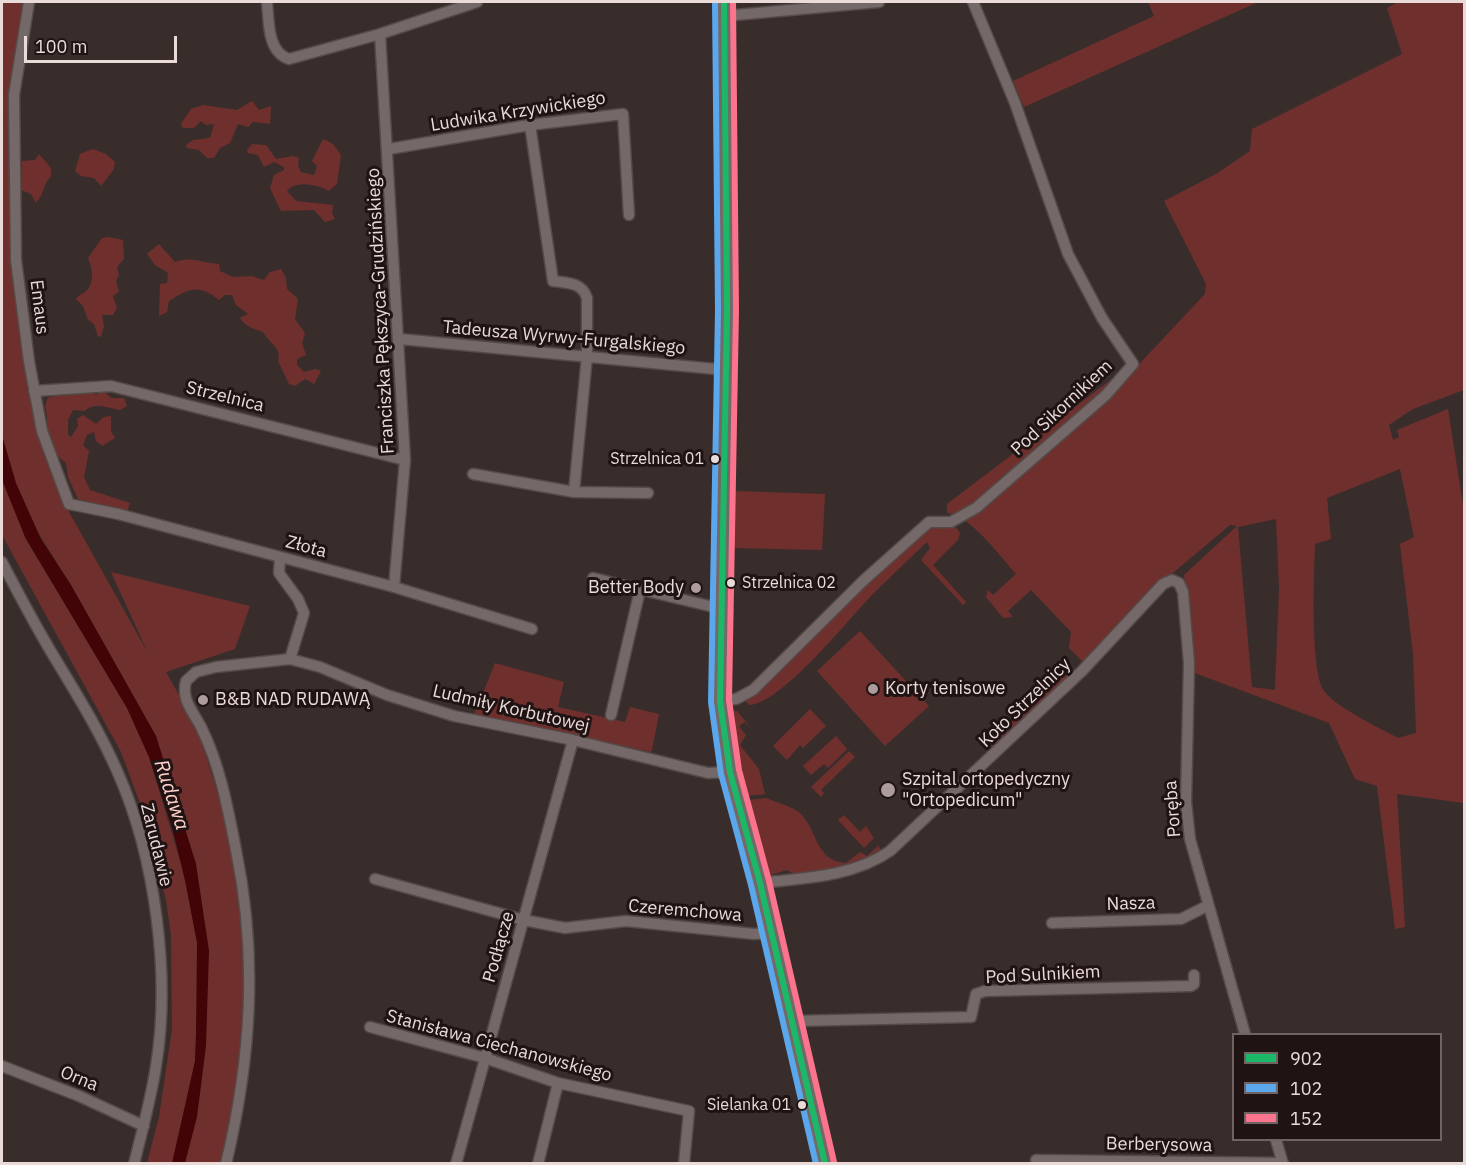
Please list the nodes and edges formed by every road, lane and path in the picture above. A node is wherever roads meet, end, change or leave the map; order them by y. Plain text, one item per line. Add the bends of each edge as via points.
1 (29, 2) edge
2 (267, 2) edge
3 (477, 2) edge
4 (724, 2) edge
5 (879, 2) edge
6 (973, 2) edge
7 (724, 16) junction
8 (380, 34) junction
9 (530, 125) junction
10 (389, 149) junction
11 (629, 215) dead end
12 (400, 339) junction
13 (587, 356) junction
14 (726, 370) junction
15 (34, 391) junction
16 (405, 460) junction
17 (473, 474) dead end
18 (574, 492) junction
19 (648, 493) dead end
20 (69, 504) joint
21 (280, 558) junction
22 (2, 562) edge
23 (593, 578) dead end
24 (1172, 580) joint
25 (393, 587) junction
26 (640, 590) junction
27 (722, 609) junction
28 (532, 629) dead end
29 (291, 659) junction
30 (720, 701) junction
31 (611, 715) dead end
32 (573, 740) junction
33 (730, 772) junction
34 (375, 879) dead end
35 (760, 883) junction
36 (1207, 906) junction
37 (524, 920) junction
38 (1052, 923) dead end
39 (772, 933) junction
40 (1194, 975) dead end
41 (793, 1021) junction
42 (370, 1028) dead end
43 (1244, 1033) edge
44 (485, 1058) junction
45 (2, 1066) edge
46 (558, 1083) junction
47 (144, 1126) junction
48 (1276, 1141) edge
49 (1036, 1160) dead end
50 (1283, 1163) edge
51 (134, 1164) edge
52 (226, 1164) edge
53 (456, 1164) edge
54 (538, 1164) edge
55 (684, 1164) edge
56 (825, 1164) edge

1 - 15 street, Emaus via 14,95 13,183 16,260
2 - 8 street via 275,50 289,59
3 - 8 street
4 - 7 street
5 - 7 street
6 - 30 street, Pod Sikornikiem via 1015,103 1068,254 1102,318 1133,364 1106,395 975,508 951,522 929,522 753,690 736,699
7 - 14 street
8 - 10 street, Franciszka Pększyca-Grudzińskiego
9 - 10 street, Ludwika Krzywickiego
9 - 11 street, Ludwika Krzywickiego via 623,114
9 - 13 street via 553,281 577,284 586,293
10 - 12 street, Franciszka Pększyca-Grudzińskiego
12 - 13 street, Tadeusza Wyrwy-Furgalskiego
12 - 16 street, Franciszka Pększyca-Grudzińskiego
13 - 14 street, Tadeusza Wyrwy-Furgalskiego
13 - 18 street
14 - 27 street
15 - 16 street, Strzelnica via 111,386
15 - 20 street, Emaus via 42,431
16 - 25 street, Franciszka Pększyca-Grudzińskiego
17 - 18 street
18 - 19 street
20 - 21 street, Złota
21 - 25 street, Złota
21 - 29 street via 279,573 304,613
22 - 47 street, Zarudawie via 104,742 133,812 143,849 161,966 159,1046
23 - 26 street
24 - 35 street, Koło Strzelnicy via 1163,584 1074,679 878,860 851,869
24 - 36 street, Poręba via 1179,583 1183,592 1189,663 1186,802 1190,839
25 - 28 street, Złota
26 - 27 street
26 - 31 street
27 - 30 street
29 - 32 street, Ludmiły Korbutowej via 454,716
29 - 52 street, Ludmiły Korbutowej via 253,661 196,672 184,687 185,701 201,727 217,768 237,852 249,942 251,1006 242,1086
30 - 33 street
32 - 33 street, Ludmiły Korbutowej via 708,773
32 - 37 street, Podłącze
33 - 35 street
34 - 37 street, Czeremchowa
35 - 39 street
36 - 38 street, Nasza via 1181,919
36 - 43 street, Poręba
37 - 39 street, Czeremchowa via 565,928 626,921
37 - 44 street, Podłącze
39 - 41 street
40 - 41 street, Pod Sulnikiem via 1191,986 985,992 976,994 971,1017
41 - 56 street
42 - 44 street, Stanisława Ciechanowskiego
44 - 46 street, Stanisława Ciechanowskiego
44 - 53 street, Podłącze
45 - 47 street, Orna
46 - 54 street
46 - 55 street, Stanisława Ciechanowskiego via 689,1111
47 - 51 street, Zarudawie
48 - 50 street
49 - 50 street, Berberysowa

